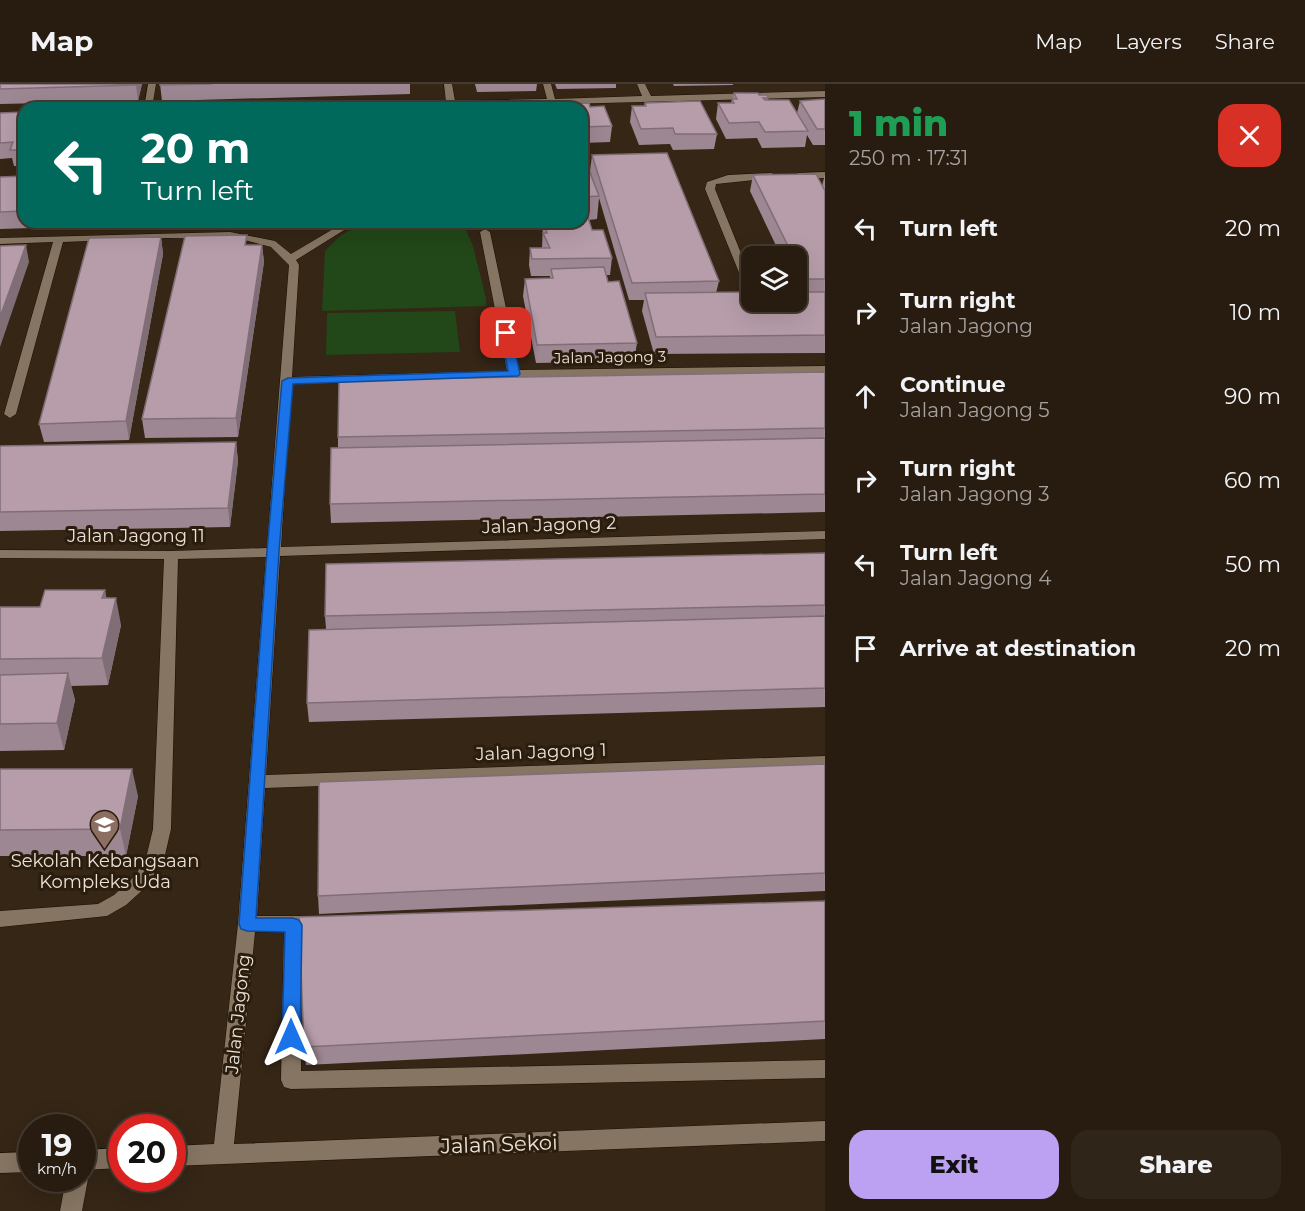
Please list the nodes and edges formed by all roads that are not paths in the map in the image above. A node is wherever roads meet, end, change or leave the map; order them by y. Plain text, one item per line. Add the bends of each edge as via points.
1 (152, 84) edge
2 (448, 84) edge
3 (547, 84) edge
4 (641, 84) edge
5 (745, 84) edge
6 (825, 94) edge
7 (752, 96) junction
8 (648, 100) junction
9 (149, 102) edge
10 (451, 102) edge
11 (552, 102) joint
12 (825, 175) edge
13 (343, 228) edge
14 (485, 232) dead end
15 (59, 239) junction
16 (0, 241) edge
17 (292, 262) junction
18 (741, 266) edge
19 (825, 370) edge
20 (514, 374) junction
21 (288, 381) junction
22 (10, 414) dead end
23 (825, 535) edge
24 (273, 551) junction
25 (0, 554) edge
26 (171, 555) junction
27 (825, 762) edge
28 (259, 782) junction
29 (0, 919) edge
30 (247, 924) junction
31 (317, 924) edge
32 (293, 925) junction
33 (825, 1069) edge
34 (825, 1131) edge
35 (224, 1154) junction
36 (186, 1155) edge
37 (18, 1162) edge
38 (0, 1163) edge
39 (75, 1192) edge
40 (71, 1211) edge

1 - 9 street
2 - 10 street
3 - 11 street
4 - 8 street
5 - 7 street
6 - 7 street
7 - 8 street
8 - 11 street
12 - 18 street via 728,178 712,182 710,189
13 - 17 street
14 - 20 street
15 - 16 street
15 - 17 street via 231,235 274,244
15 - 22 street
17 - 21 street, Jalan Jagong
19 - 20 street, Jalan Jagong 3
20 - 21 street, Jalan Jagong 3
21 - 24 street, Jalan Jagong
23 - 24 street, Jalan Jagong 2
24 - 26 street, Jalan Jagong 11
24 - 28 street, Jalan Jagong
25 - 26 street, Jalan Jagong 11
26 - 29 street via 162,828 156,855 142,880 101,911
27 - 28 street, Jalan Jagong 1
28 - 30 street, Jalan Jagong
30 - 32 street
30 - 35 street, Jalan Jagong
31 - 32 street
32 - 33 street via 291,1080
34 - 35 street, Jalan Sekoi
35 - 36 street, Jalan Sekoi
37 - 38 street
39 - 40 street

